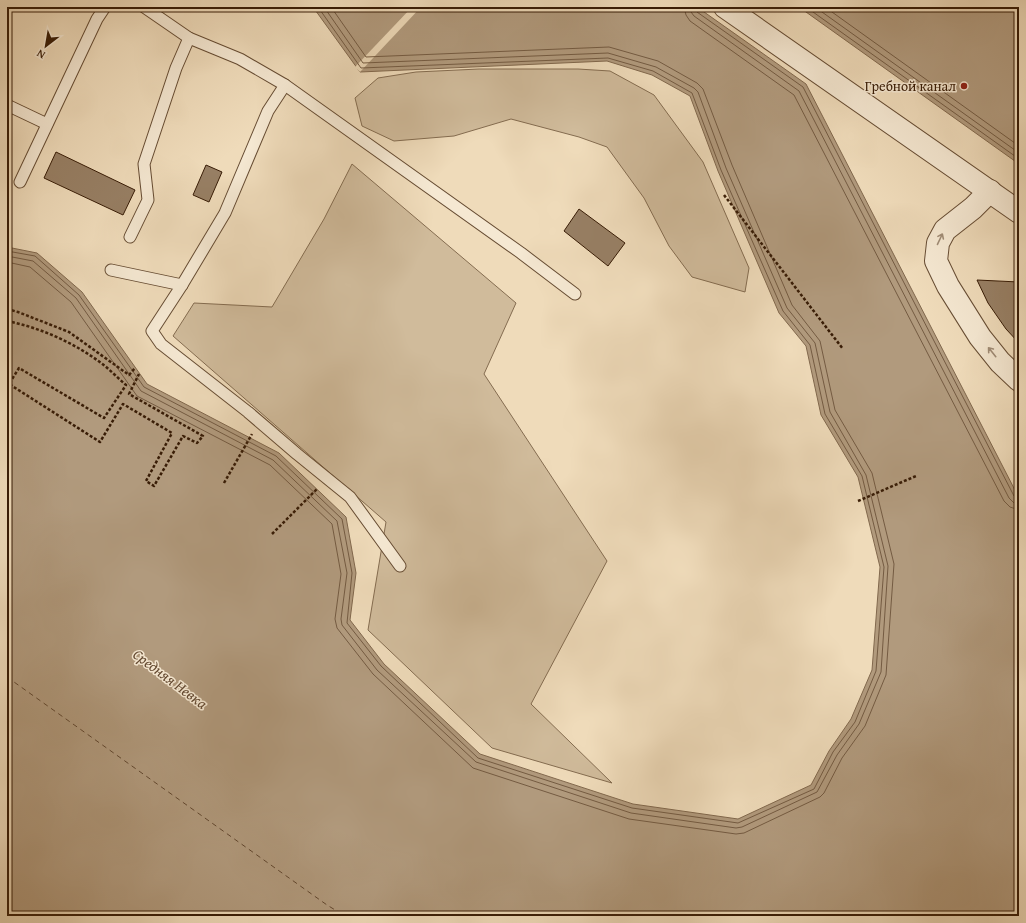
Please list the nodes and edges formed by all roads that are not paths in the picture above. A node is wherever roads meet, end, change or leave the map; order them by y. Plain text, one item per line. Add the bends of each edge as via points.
1 (105, 7) edge
2 (144, 7) edge
3 (725, 7) edge
4 (189, 38) junction
5 (285, 85) junction
6 (7, 105) edge
7 (47, 124) junction
8 (20, 182) dead end
9 (990, 191) junction
10 (1019, 212) edge
11 (130, 237) dead end
12 (111, 270) dead end
13 (182, 285) junction
14 (575, 294) dead end
15 (1019, 380) edge
16 (400, 566) dead end

1 - 7 lane
2 - 4 lane
3 - 9 street
4 - 5 lane via 240,59
4 - 11 lane via 176,68 144,164 148,200
5 - 13 lane via 268,111 225,213
5 - 14 lane
6 - 7 lane
7 - 8 lane
9 - 10 street
15 -> 9 street via 980,337 948,286 936,261 938,243 945,230
12 - 13 lane
13 - 16 lane via 152,331 160,344 248,412 350,497

